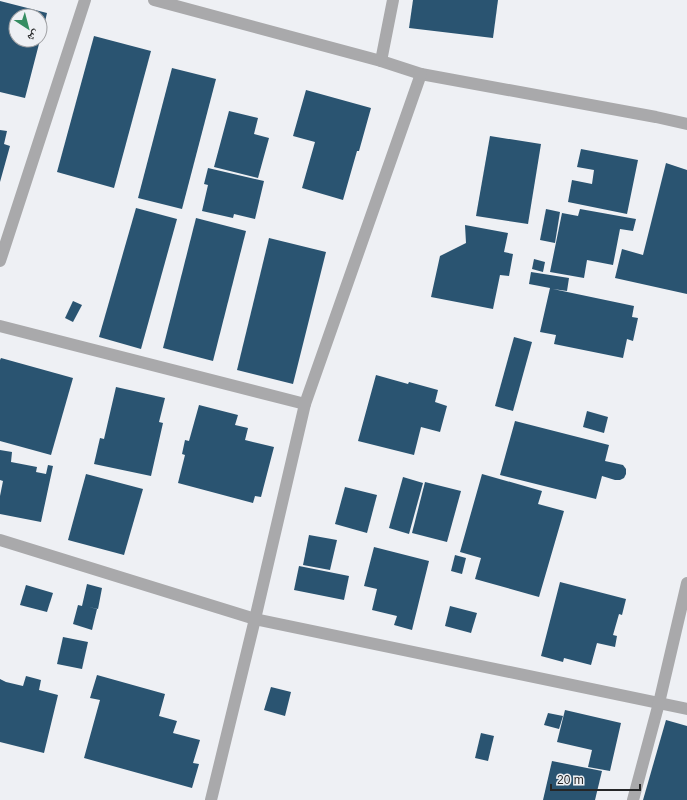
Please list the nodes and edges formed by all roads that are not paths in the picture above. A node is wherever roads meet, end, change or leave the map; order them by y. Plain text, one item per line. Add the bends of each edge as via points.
1 (85, 0) edge
2 (154, 0) edge
3 (393, 0) edge
4 (381, 61) junction
5 (421, 74) junction
6 (687, 124) edge
7 (0, 261) edge
8 (0, 326) edge
9 (304, 404) junction
10 (0, 540) edge
11 (687, 583) edge
12 (255, 619) junction
13 (659, 703) junction
14 (687, 710) edge
15 (211, 800) edge
16 (633, 800) edge

1 - 7 street
2 - 4 street
3 - 4 street
4 - 5 street
5 - 6 street
5 - 9 street
8 - 9 street
9 - 12 street
10 - 12 street
11 - 13 street
12 - 13 street
12 - 15 street
13 - 14 street
13 - 16 street

